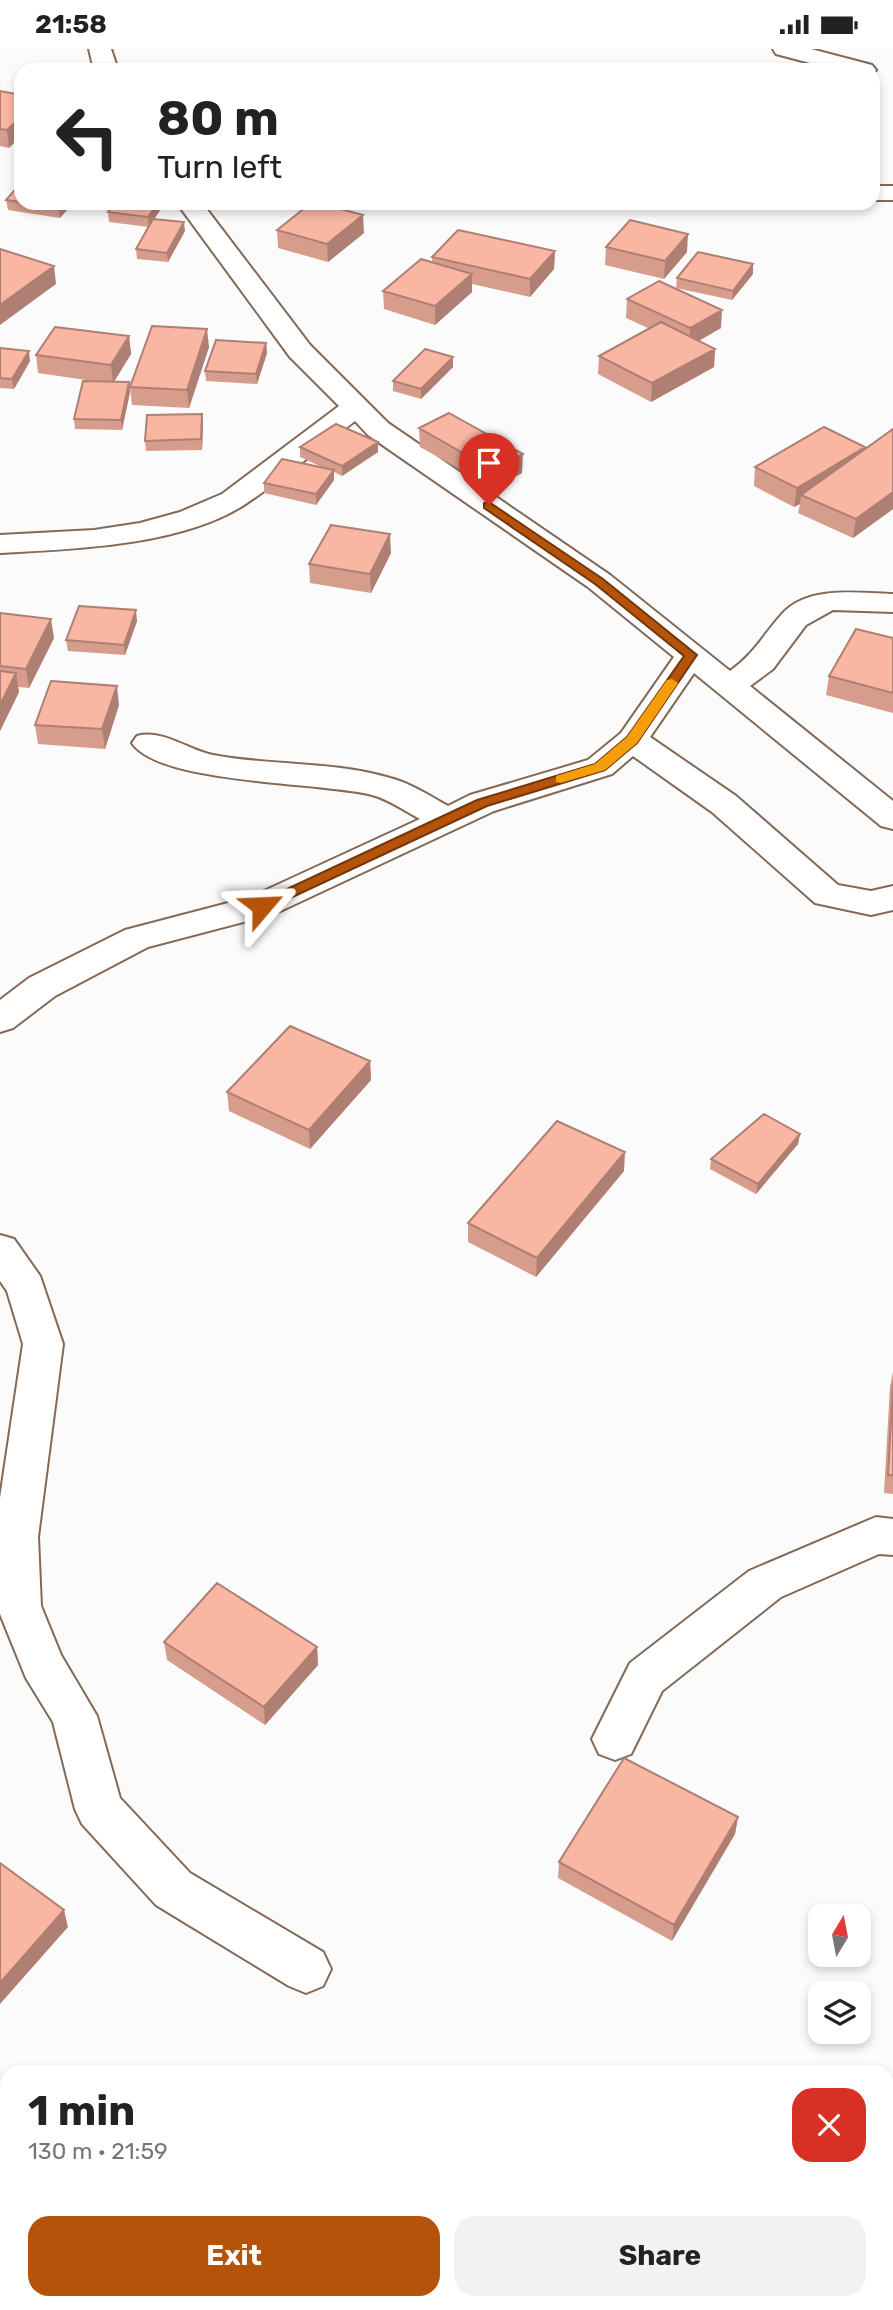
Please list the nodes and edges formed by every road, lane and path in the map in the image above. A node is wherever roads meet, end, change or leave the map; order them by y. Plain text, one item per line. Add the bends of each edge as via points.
1 (784, 49) edge
2 (839, 63) edge
3 (194, 210) edge
4 (356, 407) junction
5 (0, 544) edge
6 (893, 603) edge
7 (691, 655) junction
8 (730, 687) junction
9 (632, 740) junction
10 (148, 743) dead end
11 (893, 818) edge
12 (448, 819) junction
13 (893, 898) edge
14 (0, 1019) edge
15 (0, 1250) edge
16 (893, 1537) edge
17 (615, 1739) dead end
18 (306, 1969) dead end

1 - 2 street
3 - 4 street via 300,351
4 - 5 street via 232,499 190,518 94,540
4 - 7 street via 378,429 599,581
6 - 8 street via 828,601 795,618 762,662
7 - 8 street
7 - 9 street
8 - 11 street
9 - 12 street via 600,767 482,803
9 - 13 street via 724,804 827,895 871,903
10 - 12 street via 187,760 217,766 382,786
12 - 14 street via 262,906 137,938 42,986
15 - 18 street via 26,1287 43,1344 16,1537 19,1607 42,1664 74,1716 99,1809 173,1889
16 - 17 street via 876,1535 765,1584 646,1677

